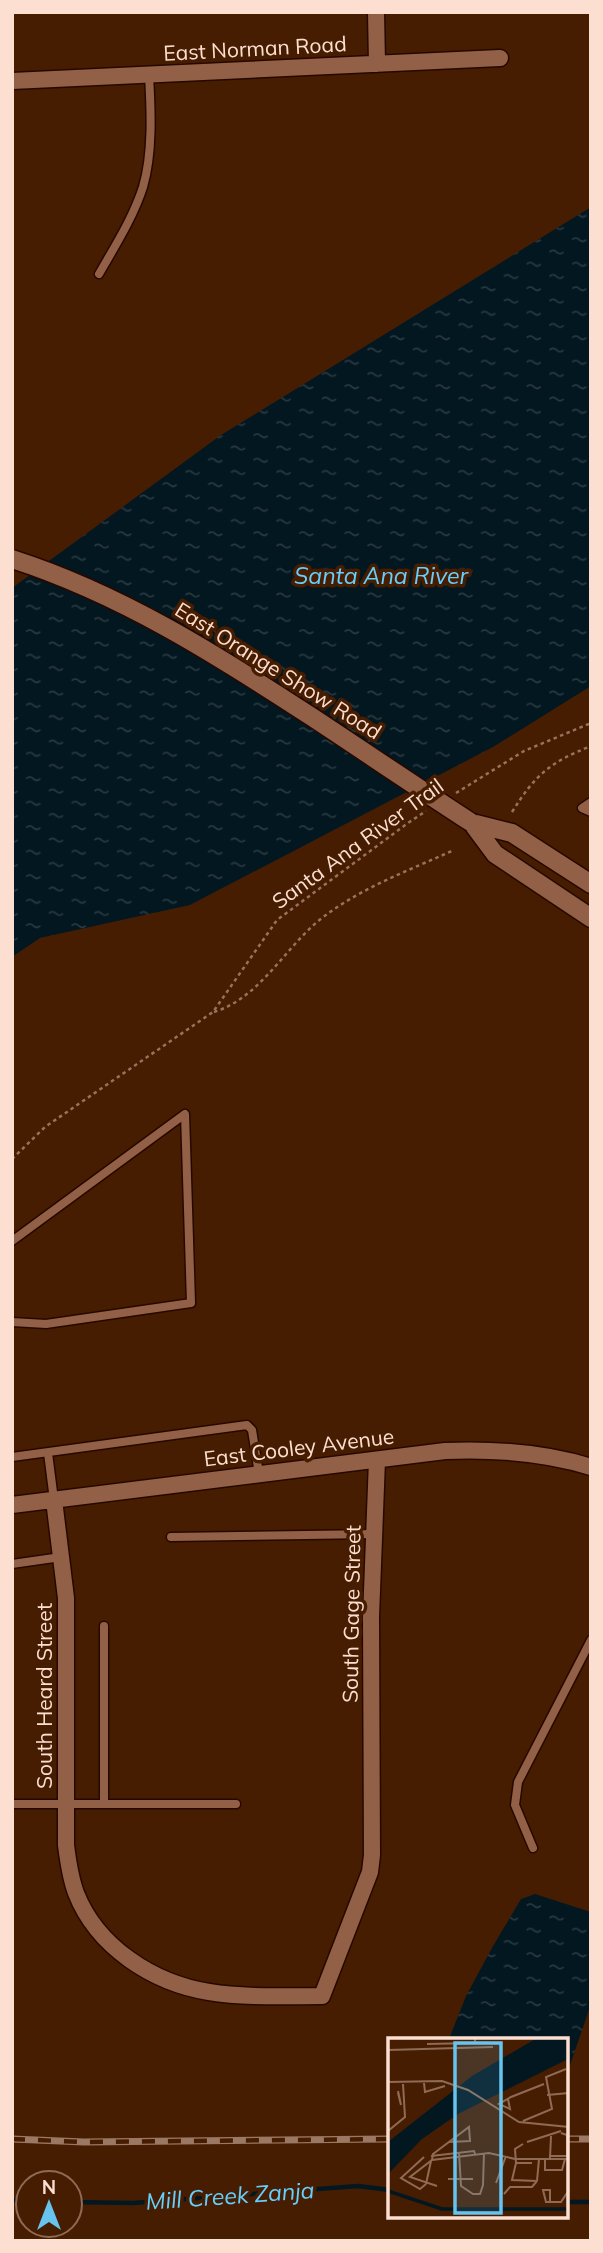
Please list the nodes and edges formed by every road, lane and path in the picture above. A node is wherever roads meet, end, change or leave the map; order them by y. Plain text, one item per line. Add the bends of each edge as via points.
1 (376, 12) edge
2 (500, 58) dead end
3 (377, 64) junction
4 (149, 74) junction
5 (12, 81) edge
6 (99, 274) dead end
7 (12, 559) edge
8 (591, 723) edge
9 (591, 746) edge
10 (454, 794) dead end
11 (591, 802) edge
12 (431, 808) dead end
13 (512, 812) dead end
14 (591, 812) edge
15 (472, 823) junction
16 (454, 850) dead end
17 (591, 884) edge
18 (591, 918) edge
19 (213, 1012) junction
20 (12, 1159) edge
21 (12, 1241) edge
22 (12, 1322) edge
23 (48, 1453) junction
24 (12, 1457) edge
25 (377, 1460) junction
26 (591, 1467) edge
27 (259, 1474) junction
28 (54, 1500) junction
29 (12, 1505) edge
30 (374, 1534) junction
31 (171, 1537) dead end
32 (62, 1557) junction
33 (12, 1564) edge
34 (104, 1626) dead end
35 (591, 1640) edge
36 (66, 1802) junction
37 (104, 1803) junction
38 (12, 1804) edge
39 (236, 1804) dead end
40 (533, 1847) dead end
41 (76, 1892) joint

1 - 3 street
2 - 3 street, East Norman Road
3 - 4 street, East Norman Road
4 - 5 street, East Norman Road
4 - 6 lane via 149,148 143,186
7 - 15 main road, East Orange Show Road, bridge via 114,600 205,648
8 - 10 path, Santa Ana River Trail via 524,751
9 - 13 path via 561,758 530,783
11 - 14 lane via 582,808
12 - 19 path, Santa Ana River Trail via 278,920
15 - 17 main road via 512,833
15 - 18 main road via 495,854
16 - 19 path via 344,902 316,923 245,995
19 - 20 path, Santa Ana River Trail via 45,1127
21 - 22 lane via 185,1114 191,1303 46,1324
23 - 24 lane
23 - 27 lane via 247,1425 252,1430
23 - 28 lane
25 - 26 street, East Cooley Avenue via 485,1449 533,1453
25 - 27 street, East Cooley Avenue
25 - 30 street, South Gage Street
27 - 28 street, East Cooley Avenue
28 - 29 street, East Cooley Avenue
28 - 32 street, South Heard Street
30 - 31 lane
30 - 41 street, South Gage Street via 370,1872 322,1996 206,1992 159,1976 106,1940
32 - 33 lane
32 - 36 street, South Heard Street
34 - 37 lane
35 - 40 lane via 518,1782 514,1805
36 - 37 lane
36 - 38 lane
36 - 41 street, South Heard Street via 66,1845
37 - 39 lane

